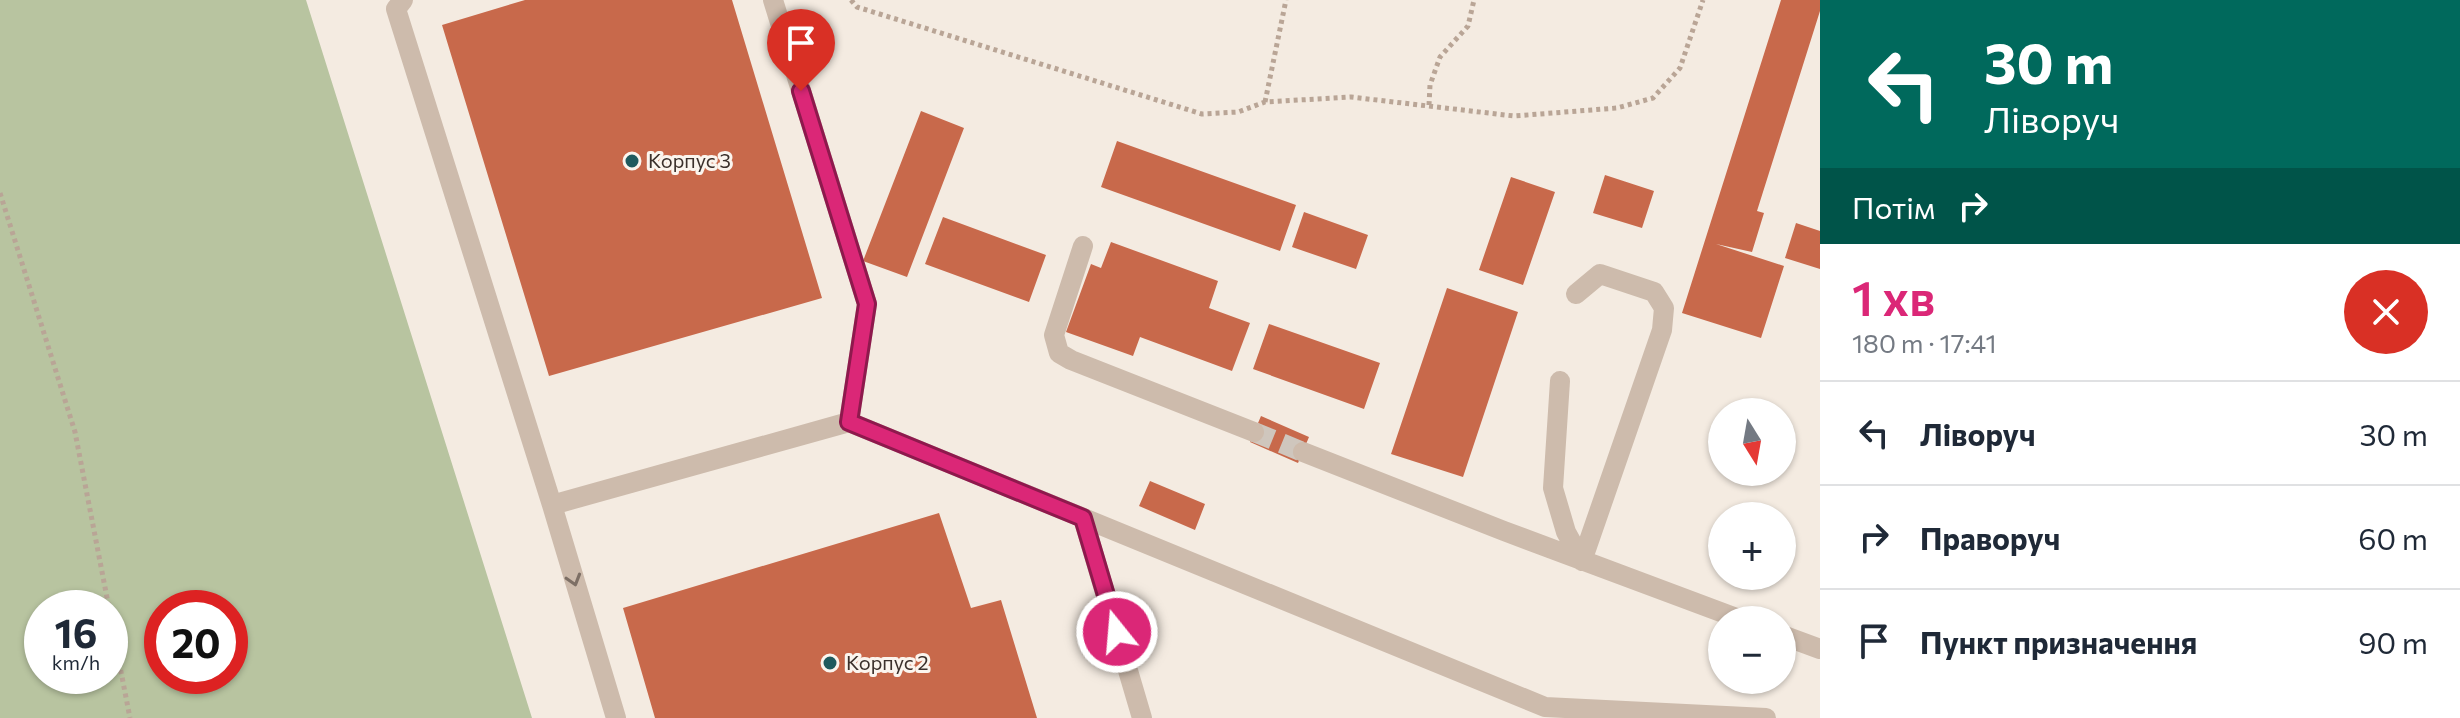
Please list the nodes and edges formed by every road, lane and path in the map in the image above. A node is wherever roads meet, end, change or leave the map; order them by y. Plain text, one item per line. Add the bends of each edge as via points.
1 (403, 0) edge
2 (773, 0) edge
3 (851, 0) edge
4 (1286, 0) edge
5 (1474, 0) edge
6 (1703, 0) edge
7 (1265, 102) junction
8 (1429, 105) junction
9 (0, 193) edge
10 (1083, 246) dead end
11 (1576, 294) dead end
12 (1560, 381) dead end
13 (849, 422) junction
14 (1254, 432) tunnel mouth
15 (1303, 452) tunnel mouth
16 (552, 505) junction
17 (1083, 518) junction
18 (1582, 561) junction
19 (106, 590) edge
20 (1708, 607) edge
21 (1796, 640) edge
22 (1820, 649) edge
23 (125, 694) edge
24 (130, 718) edge
25 (616, 718) edge
26 (1142, 718) edge
27 (1763, 718) edge

1 - 16 lane via 396,9
2 - 13 lane via 867,304
3 - 7 path via 857,7 1202,114 1238,112
4 - 7 path
5 - 8 path via 1468,26 1440,57
6 - 8 path via 1680,68 1653,98 1617,108 1514,116
7 - 8 path via 1351,97
9 - 19 path via 75,432
10 - 14 lane via 1054,335 1059,353
11 - 18 lane via 1600,274 1654,292 1664,308 1662,330
12 - 18 lane via 1553,488 1566,532
13 - 16 lane
13 - 17 lane
15 - 18 lane
16 -> 25 lane
17 - 26 lane
17 - 27 lane via 1545,707
18 - 20 lane
21 - 22 lane
23 - 24 path

